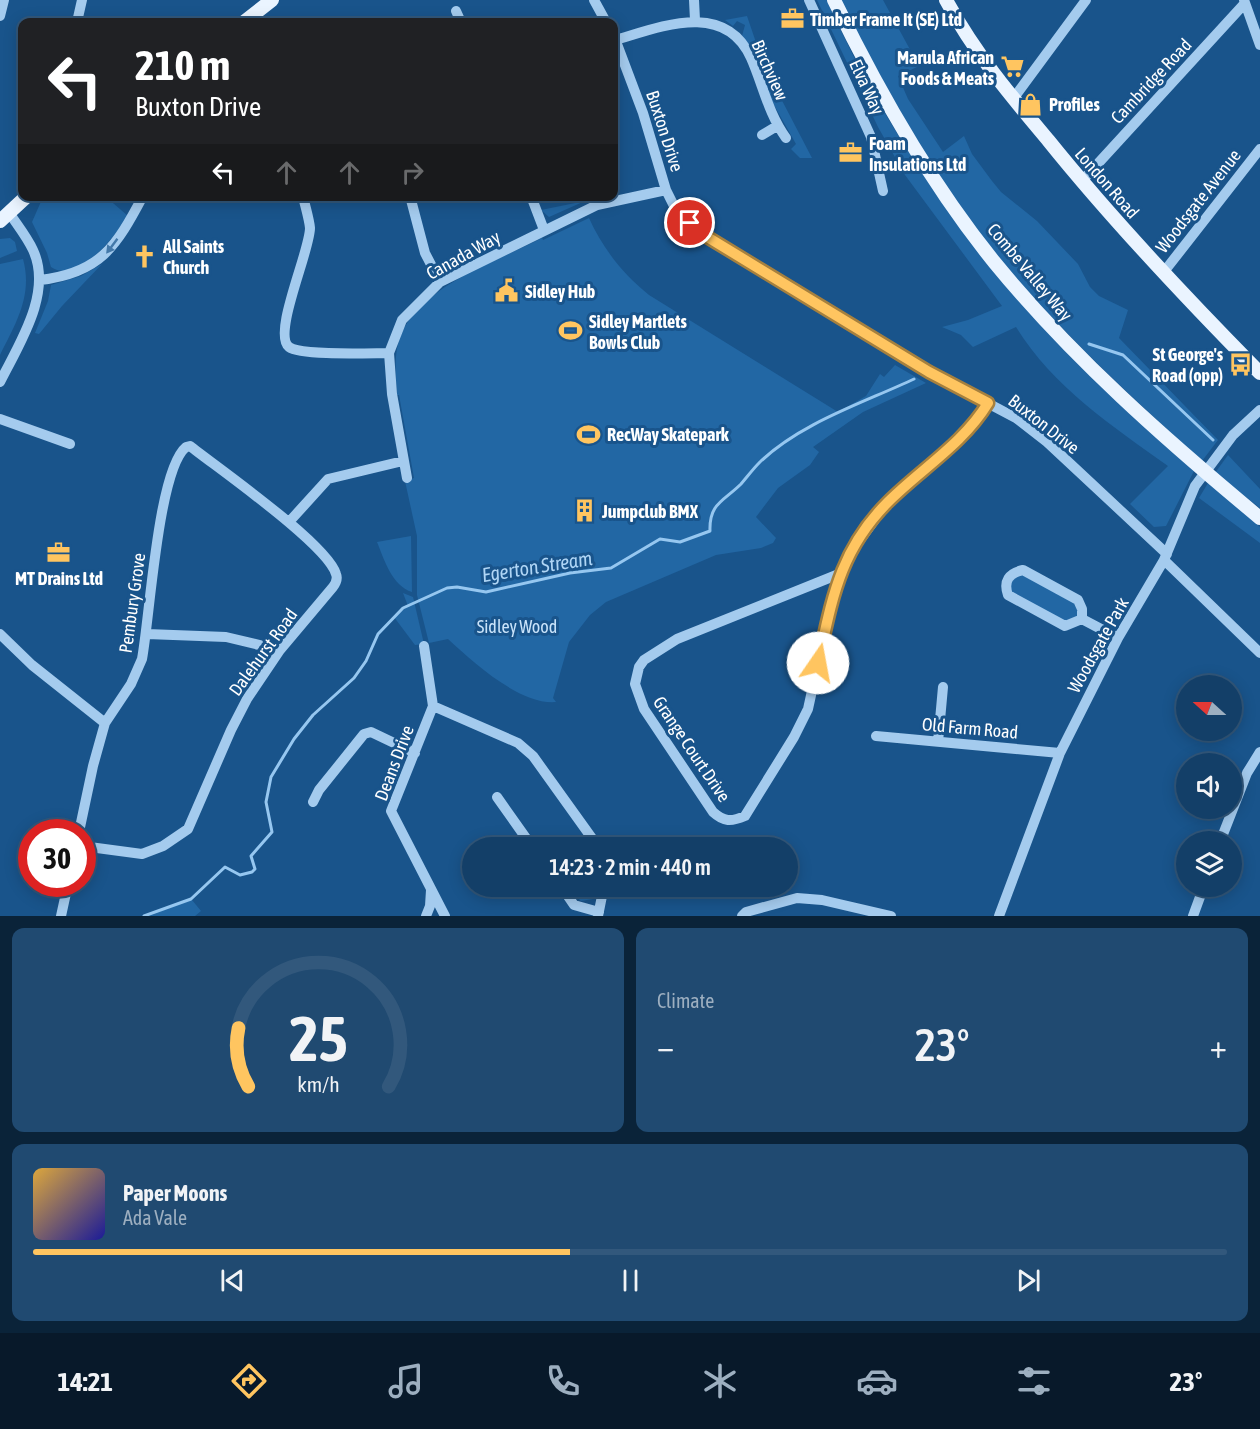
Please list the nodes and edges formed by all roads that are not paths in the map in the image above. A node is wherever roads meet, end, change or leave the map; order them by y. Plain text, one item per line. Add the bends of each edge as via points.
1 (4, 0) edge
2 (82, 0) edge
3 (272, 0) edge
4 (594, 0) edge
5 (694, 0) edge
6 (809, 0) edge
7 (834, 0) edge
8 (946, 0) edge
9 (1086, 0) edge
10 (1244, 2) edge
11 (456, 11) dead end
12 (0, 16) edge
13 (1255, 17) edge
14 (78, 18) edge
15 (249, 18) edge
16 (459, 18) edge
17 (604, 18) edge
18 (695, 20) junction
19 (618, 37) edge
20 (1260, 45) edge
21 (618, 46) edge
22 (1013, 99) junction
23 (777, 126) junction
24 (762, 135) dead end
25 (786, 138) dead end
26 (1260, 149) edge
27 (1081, 182) junction
28 (666, 190) junction
29 (884, 191) dead end
30 (618, 200) edge
31 (22, 201) edge
32 (140, 201) edge
33 (304, 201) edge
34 (411, 201) edge
35 (533, 201) edge
36 (615, 201) edge
37 (5, 218) edge
38 (544, 230) junction
39 (1163, 273) junction
40 (40, 279) junction
41 (440, 282) junction
42 (389, 353) junction
43 (1260, 373) edge
44 (0, 382) edge
45 (988, 403) junction
46 (1260, 410) edge
47 (0, 419) edge
48 (70, 444) dead end
49 (190, 446) joint
50 (403, 461) junction
51 (407, 478) dead end
52 (1260, 518) edge
53 (289, 522) junction
54 (1166, 557) junction
55 (839, 574) junction
56 (1082, 619) junction
57 (0, 634) edge
58 (147, 634) junction
59 (1118, 638) junction
60 (424, 646) dead end
61 (280, 650) junction
62 (1260, 654) edge
63 (943, 688) dead end
64 (433, 706) junction
65 (105, 723) junction
66 (876, 736) dead end
67 (938, 742) junction
68 (1260, 752) edge
69 (414, 753) junction
70 (1060, 753) junction
71 (496, 796) dead end
72 (312, 802) dead end
73 (82, 819) edge
74 (1224, 831) edge
75 (525, 837) edge
76 (590, 837) edge
77 (96, 848) edge
78 (432, 889) junction
79 (65, 897) edge
80 (569, 897) edge
81 (602, 897) edge
82 (1200, 897) edge
83 (847, 911) edge
84 (598, 914) edge
85 (61, 916) edge
86 (426, 916) edge
87 (445, 916) edge
88 (742, 916) edge
89 (891, 916) edge
90 (999, 916) edge
91 (1193, 916) edge

1 - 12 street
2 - 14 street
3 - 15 main road
4 - 17 street
5 - 18 street
6 - 29 street, Elva Way via 871,136
7 - 52 main road, Combe Valley Way via 893,115 941,190 995,263 1069,346
8 - 22 main road, London Road via 979,56
9 - 22 street
10 - 13 street
10 - 27 street, Cambridge Road
11 - 16 street
13 - 20 street
18 - 19 street
18 - 23 street, Birchview via 731,32 743,44
21 - 28 street, Buxton Drive
22 - 27 main road, London Road
23 - 24 street, Birchview
23 - 25 street, Birchview
26 - 39 street, Woodsgate Avenue
27 - 39 main road, London Road
28 - 30 street, Canada Way
28 - 45 street, Buxton Drive via 676,210 704,235 929,372
31 - 37 main road
32 -> 40 street via 101,259 61,278
33 - 42 street via 310,228 308,245 287,317 283,337 287,346 314,352
34 - 41 street via 425,253
35 - 38 street
36 - 38 street, Canada Way via 597,205
37 - 40 street via 33,250
38 - 41 street, Canada Way
39 - 43 main road, London Road
40 - 44 street via 22,338
41 - 42 street, Canada Way via 402,320
42 - 50 street, Canada Way
45 - 54 street, Buxton Drive via 1047,442
45 - 55 street, Grange Court Drive via 966,433 887,503
46 - 54 street, Woodsgate Park via 1233,435 1191,494
47 - 48 street
49 - 53 street, Dalehurst Road
49 - 58 street, Pembury Grove via 178,455 166,492
50 - 51 street, Canada Way
50 - 53 street via 328,479
53 - 61 street, Dalehurst Road via 319,552 337,578
54 - 59 street, Woodsgate Park
54 - 62 street, Buxton Drive
55 - 55 street, Grange Court Drive via 808,709 799,728 745,816 721,819 644,710 637,693 639,667 677,639
56 - 56 street via 1065,626 1008,595 1007,579 1013,572 1023,570 1078,600
56 - 59 street
57 - 65 street
58 - 61 street via 226,637
58 - 65 street, Pembury Grove via 131,684
59 - 70 street, Woodsgate Park
60 - 64 street
61 - 77 street, Dalehurst Road via 231,730 193,821 181,836 142,854
63 - 67 street
64 - 69 street, Deans Drive
64 - 76 street via 518,743 532,756
65 - 73 street, Pembury Grove
66 - 67 street, Old Farm Road
67 - 70 street, Old Farm Road
68 - 74 street via 1247,773
69 - 72 street via 371,732 364,734
69 - 78 street, Deans Drive via 391,811
70 - 90 street, Woodsgate Park
71 - 75 street
78 - 86 street
78 - 87 street, Deans Drive
79 - 85 street
80 - 84 street via 574,905
81 - 84 street
82 - 91 street
83 - 88 street via 797,898
83 - 89 street

